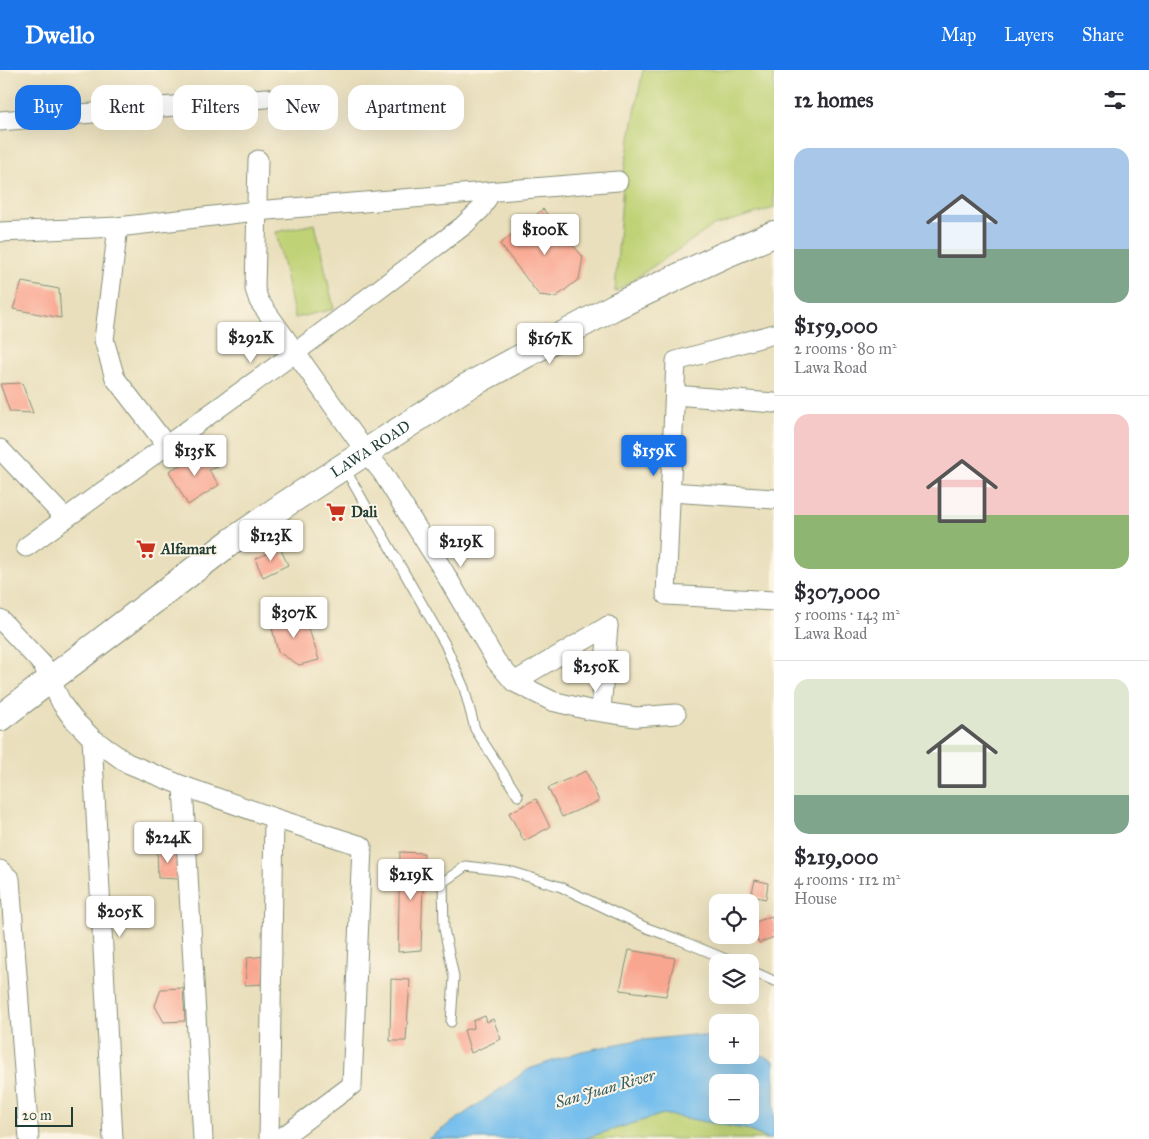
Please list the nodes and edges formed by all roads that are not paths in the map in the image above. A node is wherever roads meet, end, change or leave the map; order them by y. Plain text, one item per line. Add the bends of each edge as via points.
1 (266, 98) dead end
2 (0, 122) edge
3 (258, 160) dead end
4 (618, 181) dead end
5 (491, 192) junction
6 (256, 211) junction
7 (118, 226) junction
8 (0, 232) edge
9 (774, 234) edge
10 (774, 334) edge
11 (296, 352) junction
12 (675, 395) junction
13 (774, 403) edge
14 (167, 446) junction
15 (0, 449) edge
16 (366, 452) junction
17 (343, 467) junction
18 (671, 492) junction
19 (774, 499) edge
20 (65, 518) junction
21 (26, 547) dead end
22 (774, 601) edge
23 (0, 618) edge
24 (51, 680) junction
25 (514, 682) junction
26 (601, 710) junction
27 (676, 714) dead end
28 (0, 718) edge
29 (92, 738) junction
30 (183, 786) junction
31 (518, 796) dead end
32 (274, 818) junction
33 (0, 870) edge
34 (714, 954) edge
35 (759, 974) edge
36 (774, 981) edge
37 (451, 1022) dead end
38 (29, 1139) edge
39 (113, 1139) edge
40 (203, 1139) edge
41 (269, 1139) edge
42 (280, 1139) edge

1 - 2 street
3 - 6 street
4 - 5 street
5 - 6 street
5 - 11 street via 481,209 463,226
6 - 7 street
6 - 11 street via 255,289 259,301
7 - 8 street
7 - 14 street via 104,340 115,378
9 - 16 main road, LAWA ROAD via 594,318 466,387
10 - 12 street via 676,361
11 - 14 street
11 - 16 street
12 - 13 street
12 - 18 street
14 - 20 street
15 - 20 street
16 - 17 main road, LAWA ROAD
16 - 25 street via 443,570 496,661
17 - 24 main road, LAWA ROAD via 232,541
17 - 31 lane via 445,644 464,688 475,729
18 - 19 street
18 - 22 street via 666,595
20 - 21 street
23 - 24 street via 42,665
24 - 28 main road, LAWA ROAD
24 - 29 street via 62,704
25 - 26 street via 552,700
25 - 26 street via 608,626
26 - 27 street via 636,716
29 - 30 street via 127,763
29 - 39 street
30 - 32 street
30 - 40 street
32 - 41 street
32 - 42 street via 362,846 352,1085
33 - 38 street via 10,879
34 - 37 lane via 647,928 561,886 513,872 466,866 443,882 444,930 454,977
35 - 36 lane

